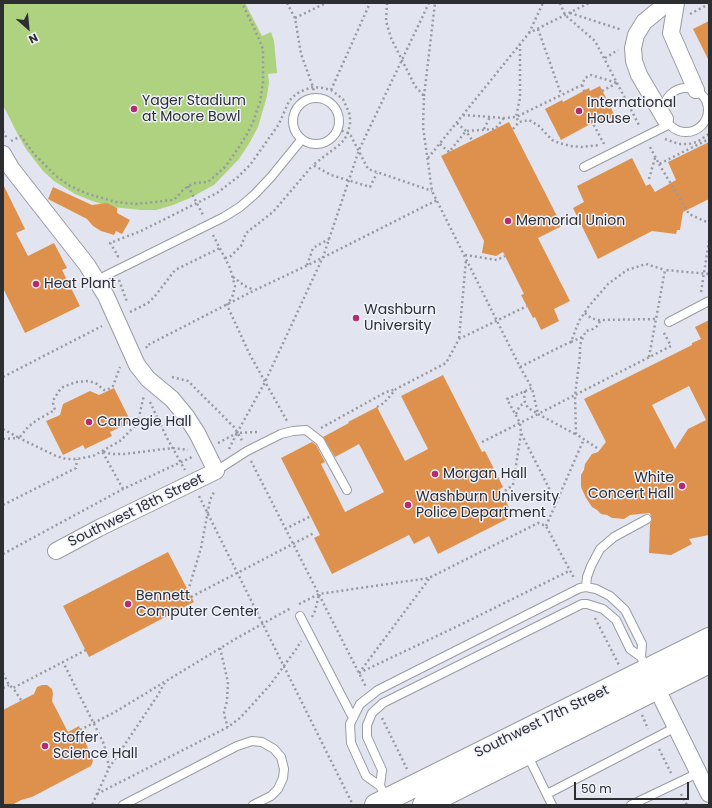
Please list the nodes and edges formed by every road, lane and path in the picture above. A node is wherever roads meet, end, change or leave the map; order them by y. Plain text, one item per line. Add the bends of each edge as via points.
1 (242, 3) edge
2 (287, 3) edge
3 (326, 3) edge
4 (370, 3) edge
5 (387, 3) edge
6 (429, 3) edge
7 (434, 3) edge
8 (543, 3) edge
9 (560, 3) edge
10 (589, 3) edge
11 (667, 3) edge
12 (676, 3) edge
13 (709, 3) edge
14 (569, 12) junction
15 (565, 14) junction
16 (686, 17) dead end
17 (295, 18) junction
18 (538, 29) junction
19 (628, 32) dead end
20 (529, 33) junction
21 (520, 44) junction
22 (621, 49) dead end
23 (605, 58) junction
24 (402, 60) junction
25 (618, 83) junction
26 (582, 85) junction
27 (313, 87) junction
28 (331, 90) junction
29 (696, 90) junction
30 (584, 91) dead end
31 (602, 91) dead end
32 (561, 94) junction
33 (424, 96) junction
34 (315, 98) junction
35 (463, 115) junction
36 (589, 116) dead end
37 (490, 117) junction
38 (516, 117) junction
39 (504, 118) junction
40 (519, 122) junction
41 (667, 122) junction
42 (457, 124) junction
43 (640, 128) dead end
44 (337, 129) junction
45 (513, 129) dead end
46 (484, 130) junction
47 (3, 131) edge
48 (466, 131) junction
49 (348, 133) junction
50 (709, 134) edge
51 (18, 137) dead end
52 (660, 138) dead end
53 (302, 139) junction
54 (709, 139) edge
55 (472, 140) dead end
56 (440, 144) junction
57 (649, 144) dead end
58 (358, 150) junction
59 (5, 153) edge
60 (655, 158) junction
61 (428, 159) junction
62 (659, 164) junction
63 (313, 165) junction
64 (584, 167) dead end
65 (378, 173) junction
66 (650, 179) dead end
67 (348, 180) junction
68 (188, 186) junction
69 (432, 191) junction
70 (197, 203) junction
71 (709, 223) edge
72 (208, 225) junction
73 (330, 239) junction
74 (709, 241) edge
75 (220, 248) junction
76 (464, 255) junction
77 (505, 256) dead end
78 (114, 258) dead end
79 (225, 258) junction
80 (466, 259) junction
81 (306, 266) dead end
82 (665, 270) junction
83 (704, 273) junction
84 (709, 274) edge
85 (233, 277) junction
86 (97, 280) junction
87 (254, 290) dead end
88 (701, 294) dead end
89 (709, 301) edge
90 (527, 306) dead end
91 (585, 312) junction
92 (116, 318) junction
93 (601, 320) junction
94 (655, 320) junction
95 (497, 321) junction
96 (665, 321) joint
97 (583, 337) junction
98 (459, 339) junction
99 (571, 342) junction
100 (671, 346) dead end
101 (649, 358) junction
102 (122, 363) dead end
103 (520, 367) junction
104 (3, 376) edge
105 (265, 382) junction
106 (532, 388) junction
107 (396, 389) junction
108 (525, 391) junction
109 (575, 395) junction
110 (525, 402) junction
111 (377, 407) dead end
112 (538, 414) junction
113 (516, 415) junction
114 (288, 423) dead end
115 (520, 423) junction
116 (3, 429) edge
117 (260, 432) dead end
118 (237, 433) junction
119 (310, 433) junction
120 (521, 433) junction
121 (576, 434) junction
122 (19, 438) junction
123 (3, 439) edge
124 (584, 439) junction
125 (482, 442) dead end
126 (215, 444) dead end
127 (173, 448) junction
128 (597, 448) dead end
129 (102, 451) junction
130 (190, 451) dead end
131 (196, 455) dead end
132 (77, 459) junction
133 (259, 460) dead end
134 (181, 462) junction
135 (252, 463) dead end
136 (219, 469) junction
137 (192, 482) junction
138 (123, 490) junction
139 (347, 490) dead end
140 (505, 491) dead end
141 (556, 502) junction
142 (3, 505) edge
143 (207, 513) junction
144 (311, 516) dead end
145 (647, 519) dead end
146 (546, 526) junction
147 (285, 529) dead end
148 (314, 533) dead end
149 (56, 551) dead end
150 (3, 554) edge
151 (237, 573) junction
152 (430, 578) junction
153 (586, 587) junction
154 (188, 592) dead end
155 (319, 594) junction
156 (191, 597) dead end
157 (298, 605) dead end
158 (291, 608) dead end
159 (300, 616) dead end
160 (262, 624) junction
161 (307, 628) junction
162 (709, 639) edge
163 (220, 648) junction
164 (86, 650) dead end
165 (63, 662) junction
166 (709, 662) edge
167 (284, 667) junction
168 (648, 672) junction
169 (3, 673) edge
170 (165, 682) junction
171 (9, 685) junction
172 (3, 688) edge
173 (13, 688) junction
174 (21, 700) dead end
175 (353, 718) junction
176 (94, 723) junction
177 (228, 727) junction
178 (676, 727) junction
179 (80, 730) dead end
180 (526, 753) junction
181 (109, 768) junction
182 (698, 773) junction
183 (97, 794) junction
184 (547, 794) junction
185 (709, 794) edge
186 (383, 799) edge
187 (92, 805) edge
188 (124, 805) edge
189 (253, 805) edge
190 (353, 805) edge
191 (424, 805) edge
192 (552, 805) edge
193 (631, 805) edge

1 - 68 path via 263,49 260,102 246,136 225,166 208,182
2 - 17 path
3 - 17 path
4 - 28 path
5 - 24 path via 388,30
6 - 24 path
7 - 33 path
8 - 20 path
9 - 15 path
10 - 14 path
11 - 41 street via 644,22 636,35 633,48 639,75
12 - 29 street via 672,33
13 - 16 path
14 - 15 path
14 - 19 path
15 - 18 path
15 - 23 path via 595,41
17 - 27 path via 301,54
18 - 20 path
18 - 32 path
20 - 21 path
21 - 35 path
21 - 38 path via 520,98
22 - 23 path
23 - 25 path
24 - 33 path via 415,86
24 - 58 path
25 - 26 path via 591,75 585,78
25 - 31 path
25 - 43 path
26 - 30 path
26 - 32 path
27 - 28 path
27 - 34 path
27 - 70 path via 296,94 289,101 280,124 238,177 217,193
28 - 49 path via 343,99 347,107 350,115
29 - 41 lane via 676,90 669,95 663,111
29 - 41 lane via 708,104 704,124 688,133 677,131
32 - 38 path
33 - 61 path via 423,126
34 - 44 lane via 325,100 336,110 339,119
34 - 53 lane via 304,102 295,111 294,129
35 - 37 path
35 - 42 path
36 - 40 path via 604,144 582,147 559,143 529,120
37 - 39 path
37 - 46 path
38 - 39 path
38 - 40 path
39 - 46 path via 495,129
40 - 45 path
41 - 64 lane
42 - 48 path
42 - 56 path
44 - 49 path
44 - 53 lane via 331,138 322,142 311,143
46 - 48 path
47 - 59 path
48 - 55 path
48 - 56 path via 449,152
49 - 58 path
49 - 63 path via 339,145
50 - 52 path via 689,144 679,144
51 - 68 path via 21,136 34,154 56,176 70,186 102,199 136,204 156,203 173,200
53 - 72 lane via 255,194 240,207
54 - 62 path
56 - 61 path
57 - 60 path
58 - 65 path via 368,169
58 - 67 path
59 - 86 street via 11,168
60 - 62 path
60 - 66 path
61 - 69 path
62 - 71 path via 689,214
63 - 67 path via 331,175
63 - 79 path via 273,212 246,233 236,252
65 - 67 path via 370,187
65 - 69 path
67 - 73 path
68 - 70 path
69 - 76 path
70 - 72 path
70 - 78 path via 110,244 118,256
72 - 75 path
72 - 86 lane
73 - 81 path via 313,248
73 - 105 path
74 - 83 path
75 - 79 path
75 - 92 path via 175,270 148,303
76 - 77 path via 497,260
76 - 80 path
79 - 85 path
80 - 95 path
80 - 98 path
82 - 83 path
82 - 91 path via 646,264 627,270 608,284
82 - 94 path
83 - 84 path
83 - 88 path
85 - 87 path
85 - 105 path via 235,286 227,305
86 - 92 street
89 - 96 lane
90 - 95 path
91 - 93 path via 591,318
91 - 99 path
92 - 104 path
92 - 136 street via 137,365 186,416
93 - 94 path
93 - 97 path via 593,329 586,331
94 - 96 path
94 - 101 path
95 - 98 path
95 - 103 path
97 - 99 path
97 - 109 path
98 - 107 path via 446,362
99 - 103 path
100 - 101 path
101 - 109 path
102 - 122 path via 110,389 104,390 89,381 63,387 54,399 56,410 37,420
103 - 106 path
105 - 114 path
105 - 118 path
106 - 108 path
106 - 112 path
107 - 111 path
107 - 119 path
108 - 110 path
108 - 113 path via 507,398
109 - 112 path
109 - 121 path
110 - 112 path via 528,408
110 - 113 path via 519,407
112 - 115 path
112 - 121 path
113 - 115 path
115 - 120 path
115 - 125 path
116 - 122 path
117 - 118 path
118 - 126 path
118 - 136 path
119 - 136 lane via 299,430 281,434
119 - 139 lane via 320,441
120 - 140 path via 513,485
120 - 141 path
121 - 124 path
122 - 123 path
122 - 132 path via 56,456
124 - 128 path
124 - 141 path
127 - 129 path via 124,454
127 - 129 path via 144,393 136,425 120,441
127 - 130 path
127 - 134 path
129 - 132 path
129 - 138 path
131 - 134 path
132 - 142 path via 76,468
133 - 135 path
134 - 137 path
134 - 138 path
136 - 137 street, Southwest 18th Street
136 - 143 path
137 - 143 path
137 - 149 street, Southwest 18th Street
138 - 150 path
141 - 146 path
143 - 151 path
143 - 154 path via 201,548
144 - 147 path
145 - 153 lane via 614,537 600,549 591,566
146 - 152 path via 538,523
146 - 152 path via 569,571 359,673
148 - 151 path
151 - 156 path
151 - 160 path
152 - 155 path
153 - 168 lane via 610,596 625,610 642,644
153 - 175 lane via 378,690 360,704
155 - 157 path
155 - 161 path
158 - 160 path
159 - 161 lane
160 - 163 path
160 - 167 path
161 - 167 path via 298,648
161 - 175 lane
162 - 168 main road, Southwest 17th Street
163 - 170 path
163 - 177 path via 228,682 224,712
164 - 165 path
165 - 173 path
165 - 176 path
166 - 168 main road, Southwest 17th Street
167 - 177 path via 240,718
167 - 190 path
168 - 178 street
168 - 180 main road, Southwest 17th Street
168 - 186 main road, Southwest 17th Street
168 - 186 lane via 630,649 616,620 602,609 582,604 377,708 367,725 367,737 382,770
169 - 171 path
170 - 176 path
170 - 181 path
171 - 172 path
171 - 173 path
173 - 174 path
175 - 186 lane via 350,724 351,743 366,776
176 - 179 path
176 - 181 path via 106,750
177 - 183 path
178 - 182 street
178 - 184 lane
180 - 184 lane
180 - 191 main road, Southwest 17th Street
181 - 183 path
182 - 185 street
182 - 193 lane
183 - 187 path
184 - 192 lane
188 - 189 lane via 237,746 252,741 264,742 276,750 282,760 284,772 275,793

